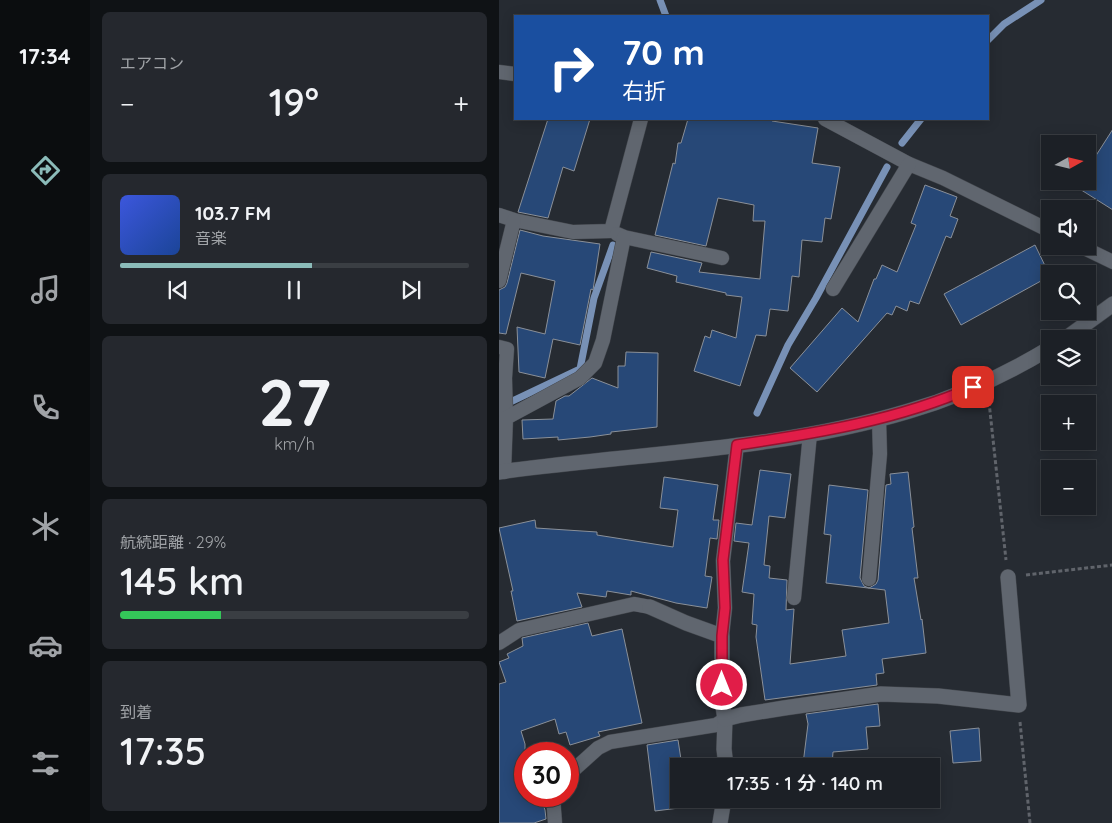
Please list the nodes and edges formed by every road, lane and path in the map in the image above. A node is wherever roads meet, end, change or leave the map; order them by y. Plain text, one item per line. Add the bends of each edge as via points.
1 (499, 72) edge
2 (514, 74) edge
3 (641, 120) edge
4 (827, 120) edge
5 (909, 164) junction
6 (499, 215) edge
7 (514, 220) junction
8 (1041, 227) edge
9 (618, 234) junction
10 (1096, 254) edge
11 (722, 258) dead end
12 (1112, 262) edge
13 (499, 280) edge
14 (833, 289) dead end
15 (1112, 304) edge
16 (1077, 330) edge
17 (499, 347) edge
18 (1041, 353) edge
19 (987, 381) junction
20 (506, 415) junction
21 (879, 419) junction
22 (810, 434) junction
23 (737, 445) junction
24 (502, 472) edge
25 (1112, 566) edge
26 (1007, 577) junction
27 (869, 579) dead end
28 (794, 598) dead end
29 (650, 607) joint
30 (722, 636) junction
31 (499, 644) edge
32 (1019, 705) junction
33 (725, 719) junction
34 (725, 758) edge
35 (579, 765) edge
36 (554, 807) edge
37 (722, 808) edge
38 (555, 823) edge
39 (720, 823) edge
40 (1029, 823) edge

1 - 2 lane
3 - 9 lane
4 - 5 lane
5 - 8 lane
5 - 14 lane
6 - 7 lane
7 - 9 lane via 573,232
7 - 13 lane
9 - 11 lane
9 - 20 lane via 603,340 595,363 580,378
10 - 12 lane
15 - 16 street
17 - 20 lane via 507,349
18 - 19 street
19 - 21 street via 933,403
19 - 26 path
20 - 24 lane
21 - 22 street
21 - 27 lane via 880,454
22 - 23 street
22 - 28 lane
23 - 24 street
23 - 30 lane via 723,560 725,608
25 - 26 path
26 - 32 street
29 - 30 street
29 - 31 lane via 634,604 519,630
30 - 33 street
32 - 33 street via 938,696 881,694
32 - 40 path
33 - 34 street
33 - 35 lane via 716,725 610,742
36 - 38 lane
37 - 39 street

